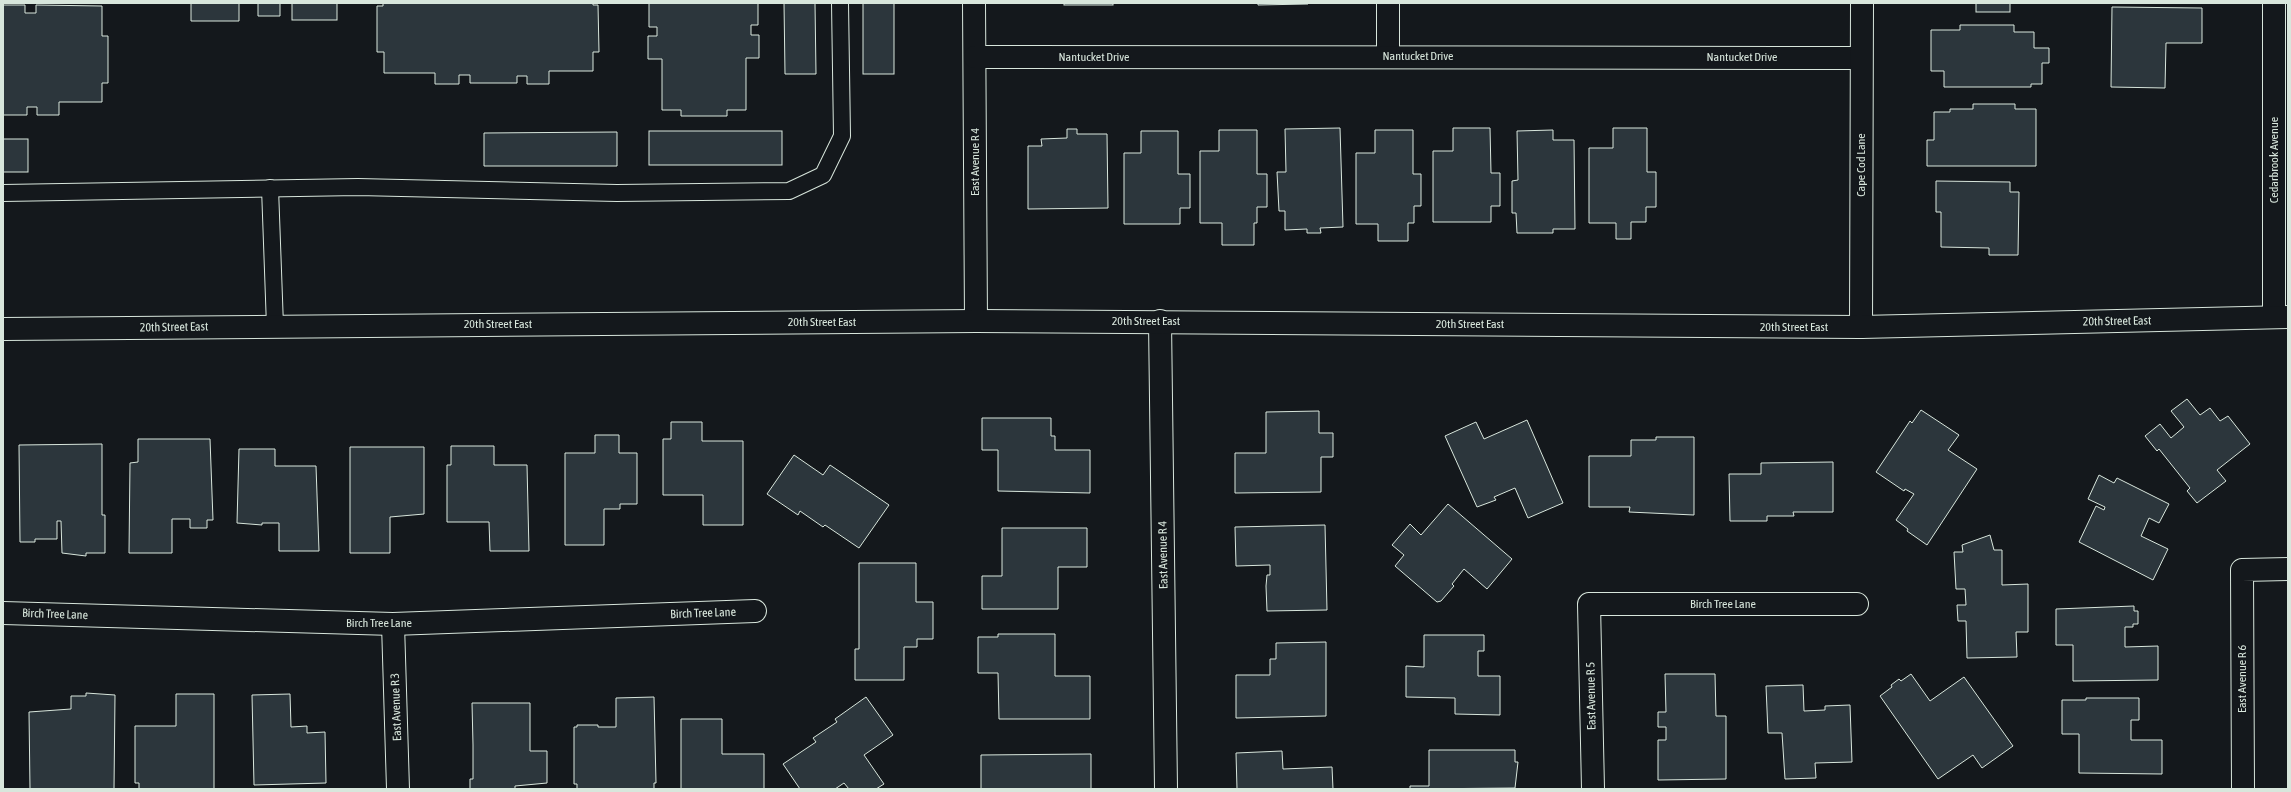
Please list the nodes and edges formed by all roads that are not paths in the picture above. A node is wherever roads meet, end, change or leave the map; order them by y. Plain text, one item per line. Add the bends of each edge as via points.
1 (840, 3) edge
2 (974, 3) edge
3 (1388, 3) edge
4 (1862, 3) edge
5 (2274, 3) edge
6 (2281, 44) edge
7 (1388, 56) junction
8 (975, 57) junction
9 (1861, 58) junction
10 (270, 188) junction
11 (3, 193) edge
12 (2281, 317) edge
13 (976, 321) junction
14 (1160, 321) junction
15 (275, 326) junction
16 (1861, 327) junction
17 (3, 329) edge
18 (2288, 569) edge
19 (1589, 604) joint
20 (1857, 604) dead end
21 (755, 611) dead end
22 (3, 613) edge
23 (393, 624) junction
24 (398, 789) edge
25 (1166, 789) edge
26 (1593, 789) edge
27 (2243, 789) edge

1 - 10 lane via 842,136 823,175 789,191 617,193 358,187
2 - 8 street, East Avenue R 4
3 - 7 street
4 - 9 street, Cape Cod Lane
5 - 6 street, Cedarbrook Avenue
6 - 12 street, Cedarbrook Avenue
7 - 8 street, Nantucket Drive
7 - 9 street, Nantucket Drive
8 - 13 street, East Avenue R 4
9 - 16 street, Cape Cod Lane
10 - 11 lane
10 - 15 lane
12 - 16 street, 20th Street East
13 - 14 street, 20th Street East
13 - 15 street, 20th Street East
14 - 16 street, 20th Street East
14 - 25 street, East Avenue R 4
15 - 17 street, 20th Street East
18 - 27 street, East Avenue R 6 via 2242,570
19 - 20 street, Birch Tree Lane
19 - 26 street, East Avenue R 5
21 - 23 street, Birch Tree Lane
22 - 23 street, Birch Tree Lane
23 - 24 street, East Avenue R 3

